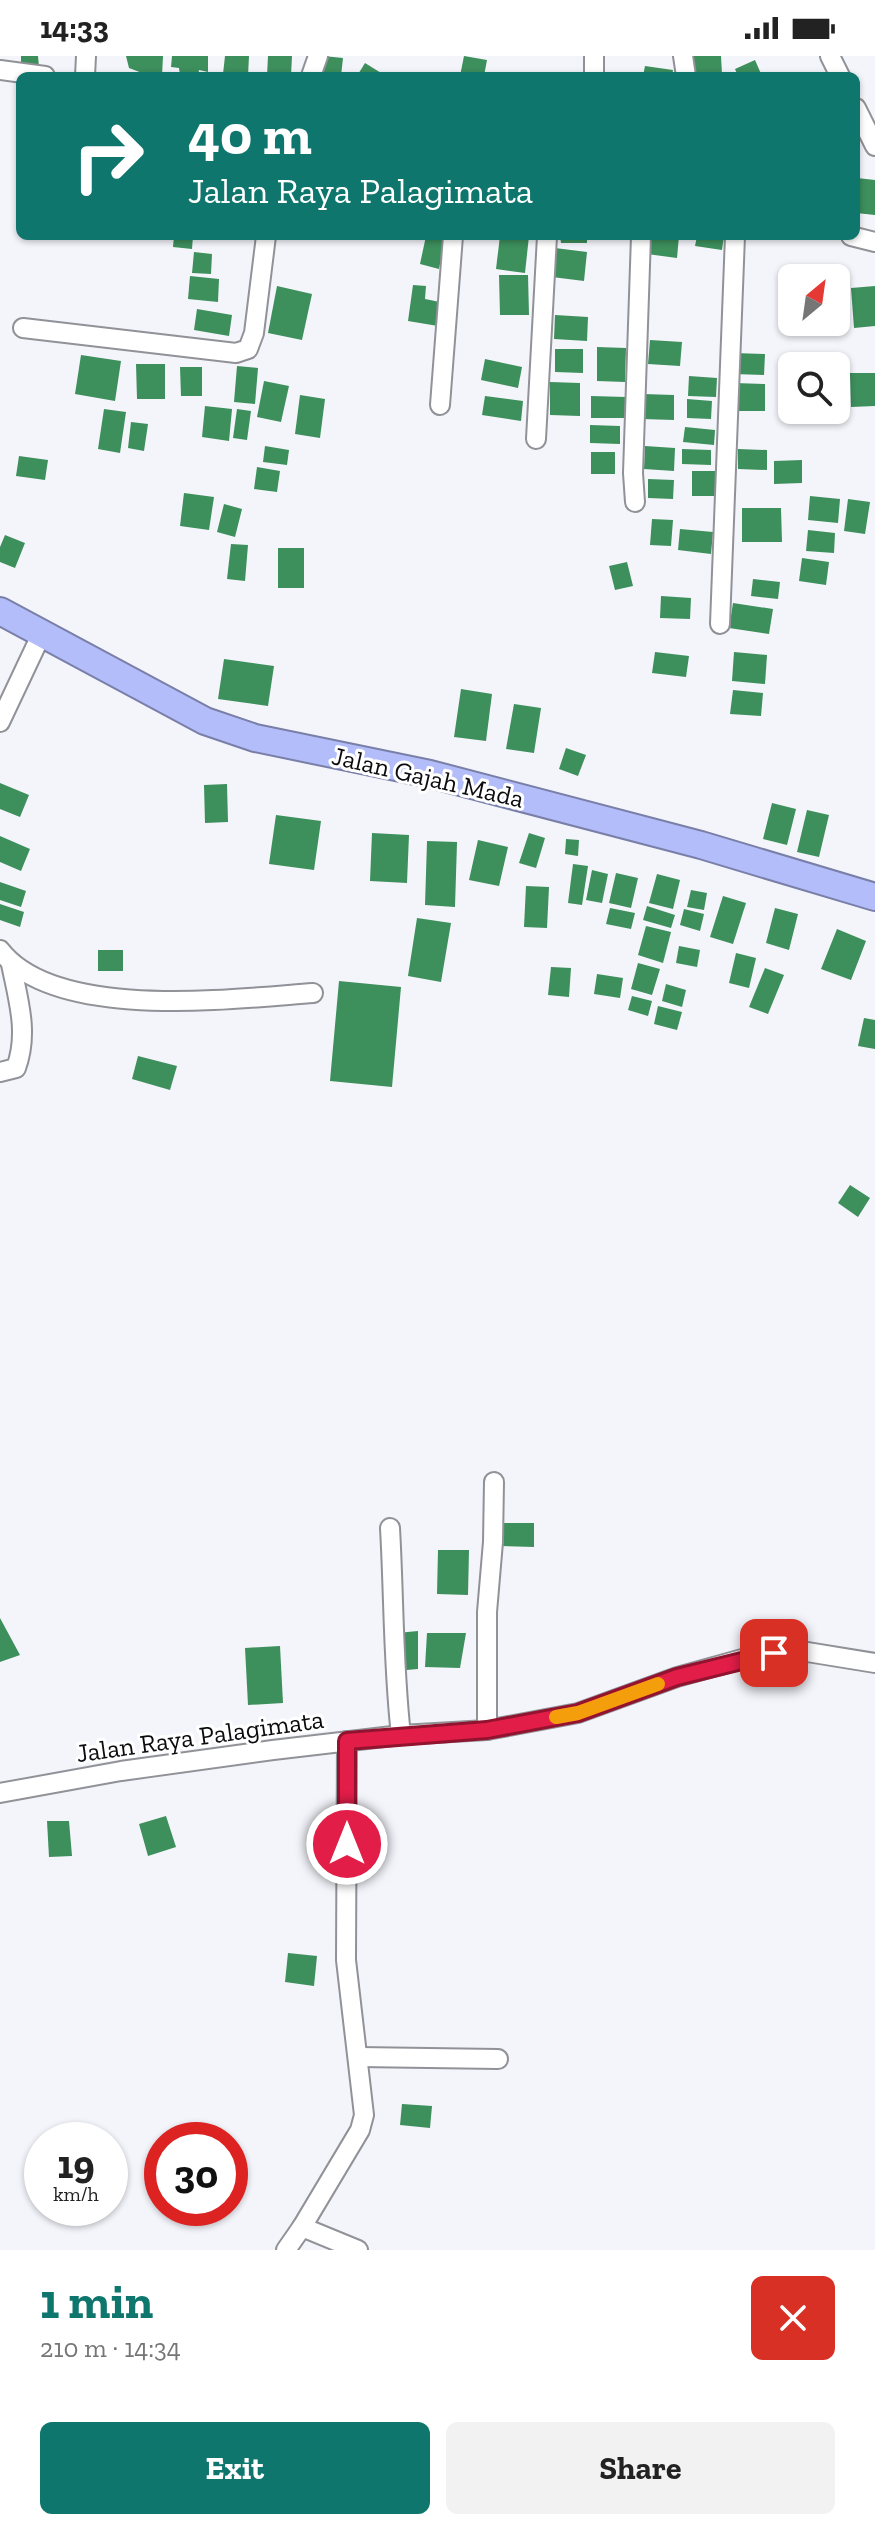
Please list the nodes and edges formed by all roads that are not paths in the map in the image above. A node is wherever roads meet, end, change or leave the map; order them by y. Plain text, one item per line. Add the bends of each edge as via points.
1 (7, 66) edge
2 (30, 72) edge
3 (860, 116) edge
4 (875, 146) edge
5 (266, 240) edge
6 (453, 240) edge
7 (547, 240) edge
8 (641, 240) edge
9 (735, 240) edge
10 (23, 328) dead end
11 (440, 405) dead end
12 (536, 439) dead end
13 (635, 502) dead end
14 (0, 611) edge
15 (720, 624) dead end
16 (42, 633) junction
17 (0, 722) edge
18 (875, 897) edge
19 (6, 957) edge
20 (313, 993) dead end
21 (0, 1072) edge
22 (494, 1482) dead end
23 (390, 1528) dead end
24 (875, 1663) edge
25 (487, 1730) junction
26 (401, 1735) junction
27 (347, 1741) junction
28 (0, 1793) edge
29 (359, 2057) junction
30 (498, 2059) dead end
31 (302, 2227) junction
32 (286, 2250) edge
33 (358, 2250) edge

1 - 2 street
3 - 4 street
5 - 10 street via 248,349 236,353
6 - 11 street
7 - 12 street
8 - 13 street
9 - 15 street
14 - 16 highway, Jalan Gajah Mada
16 - 17 street
16 - 18 highway, Jalan Gajah Mada via 205,721 255,738 487,789
19 - 20 street via 43,983 122,1000
19 - 21 street via 23,1022 16,1068
22 - 25 street
23 - 26 street via 393,1672
24 - 25 street, Jalan Raya Palagimata via 795,1650 753,1656 578,1713
25 - 26 street, Jalan Raya Palagimata
26 - 27 street, Jalan Raya Palagimata
27 - 28 street, Jalan Raya Palagimata
27 - 29 street via 346,1960
29 - 30 street
29 - 31 street via 365,2103 360,2130
31 - 32 street
31 - 33 street

